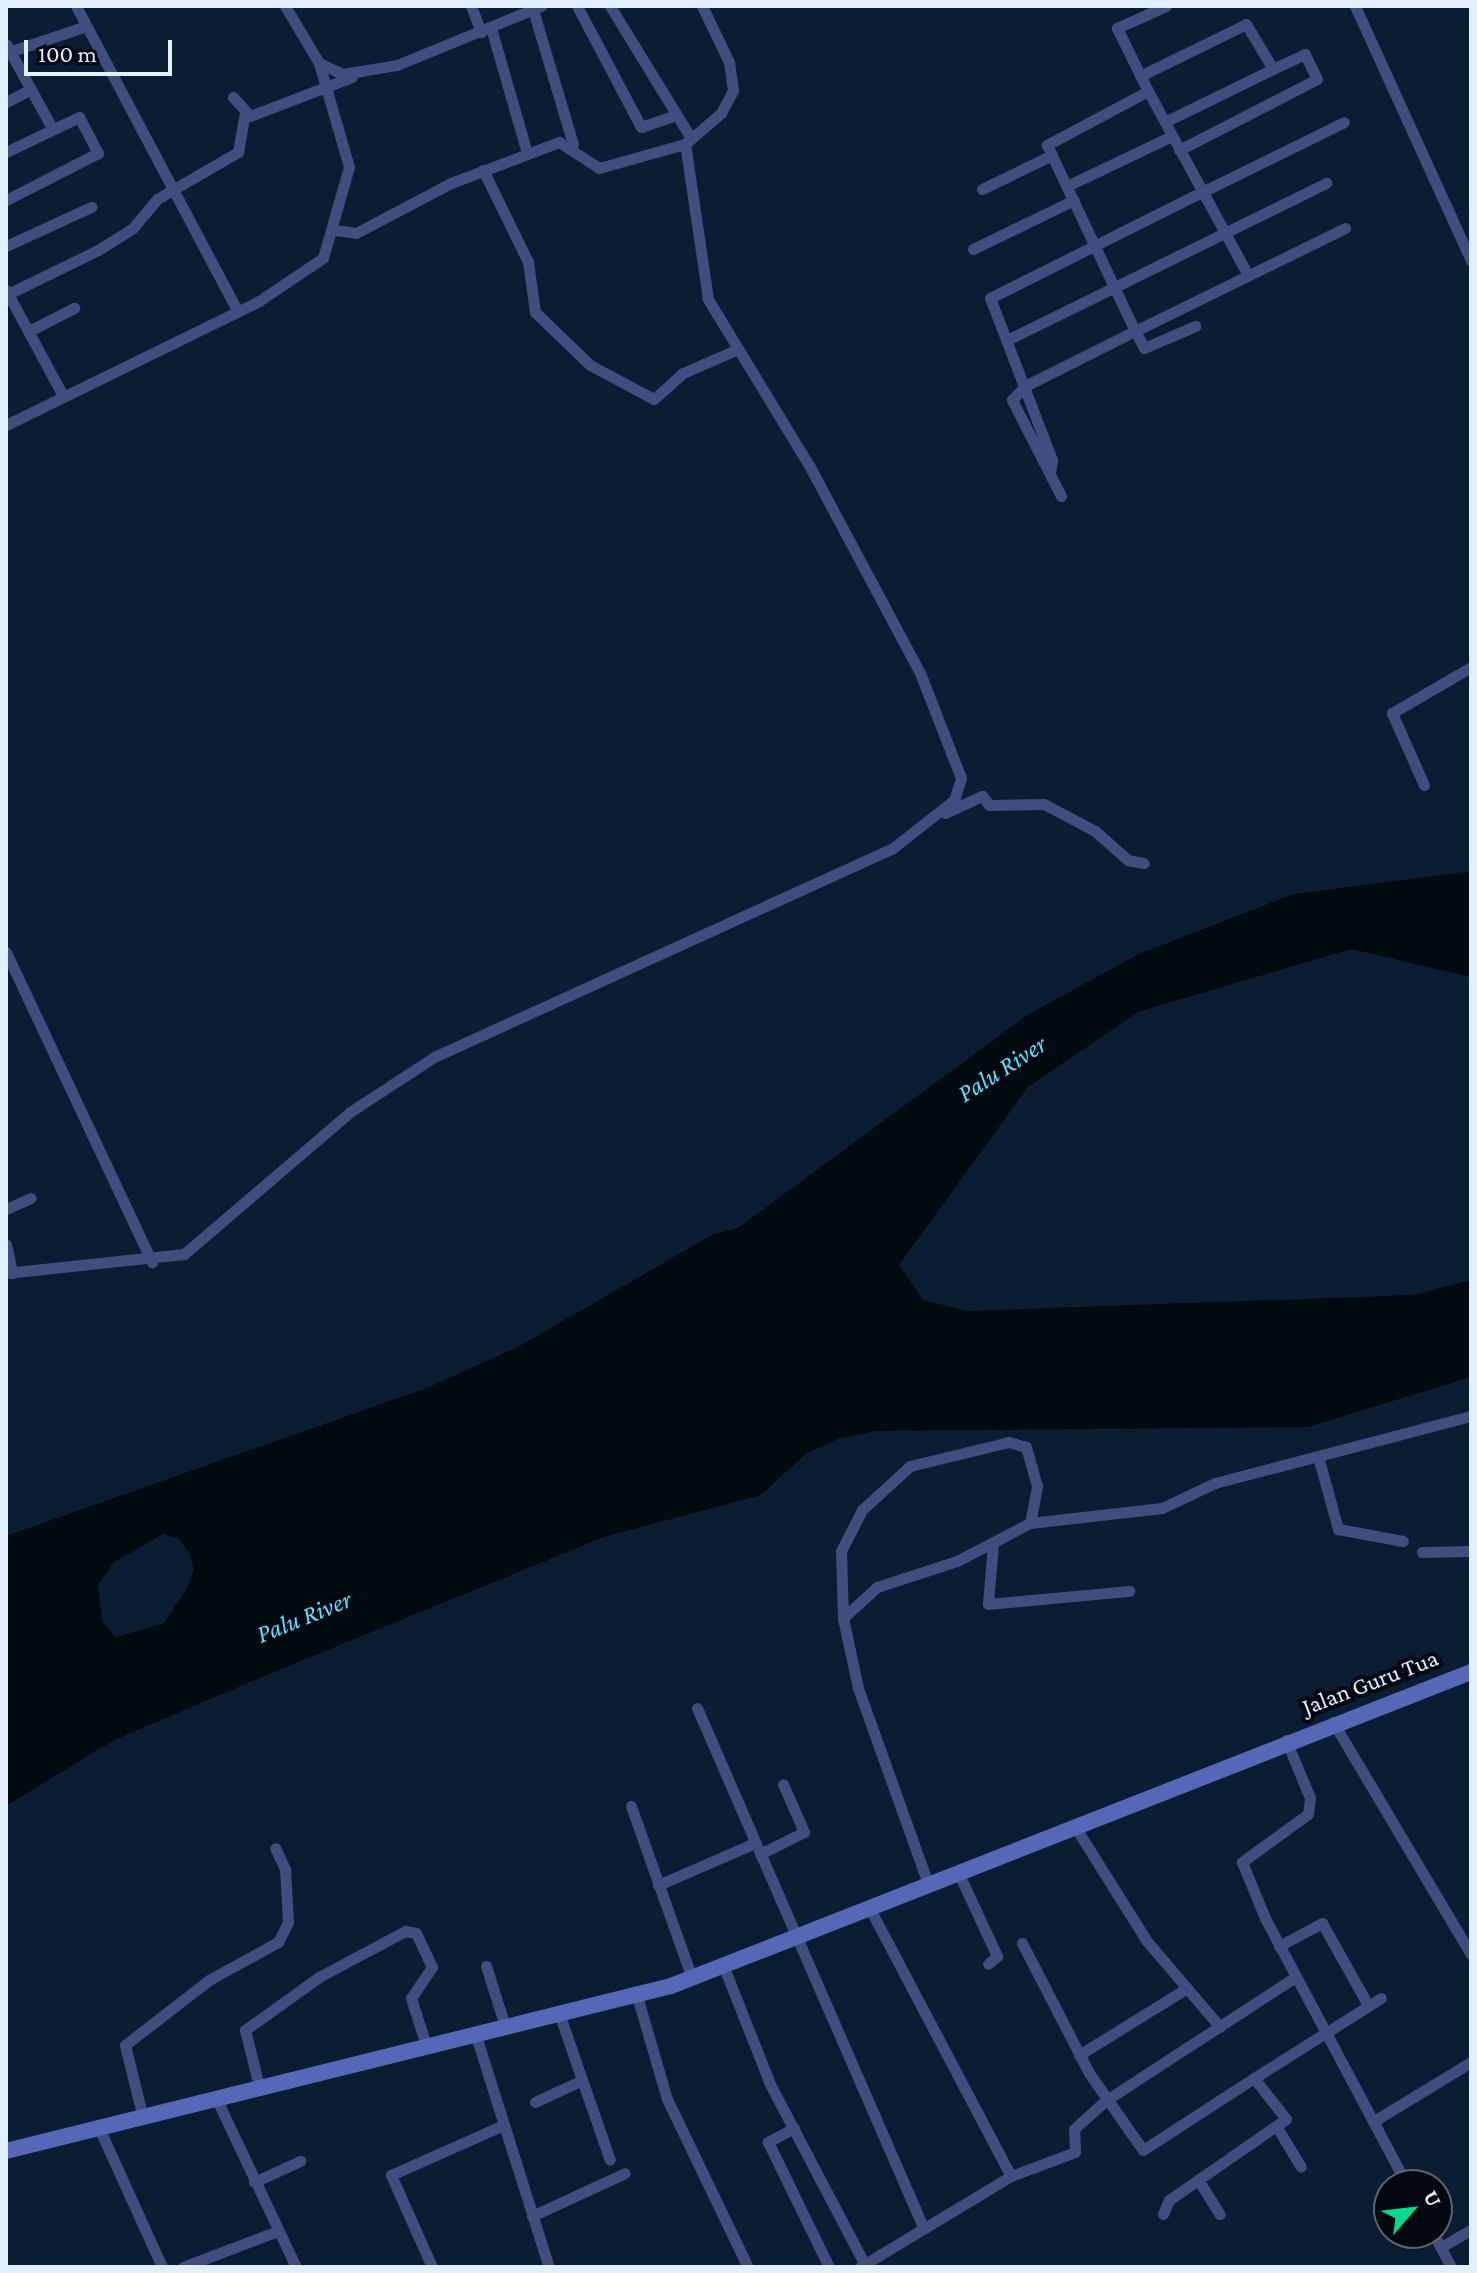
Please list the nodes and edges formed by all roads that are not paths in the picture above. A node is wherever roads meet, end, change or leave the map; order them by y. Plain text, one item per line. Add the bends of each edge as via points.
1 (76, 6) edge
2 (285, 6) edge
3 (471, 6) edge
4 (577, 6) edge
5 (610, 6) edge
6 (702, 6) edge
7 (1166, 6) edge
8 (1355, 6) edge
9 (537, 8) edge
10 (86, 26) junction
11 (486, 30) junction
12 (7, 49) edge
13 (319, 63) junction
14 (1273, 69) junction
15 (360, 74) junction
16 (1140, 76) junction
17 (327, 87) junction
18 (30, 90) junction
19 (1148, 91) junction
20 (233, 97) dead end
21 (6, 102) edge
22 (676, 115) junction
23 (244, 117) junction
24 (1165, 122) junction
25 (1344, 122) dead end
26 (52, 128) junction
27 (1172, 136) junction
28 (688, 141) junction
29 (573, 144) junction
30 (1179, 150) junction
31 (6, 152) edge
32 (527, 153) junction
33 (1052, 155) junction
34 (483, 170) junction
35 (1326, 183) dead end
36 (1067, 186) junction
37 (174, 187) junction
38 (982, 189) dead end
39 (1202, 192) junction
40 (1073, 199) junction
41 (6, 200) edge
42 (91, 207) dead end
43 (1345, 228) dead end
44 (335, 230) junction
45 (1226, 235) junction
46 (1094, 244) junction
47 (6, 246) edge
48 (973, 249) dead end
49 (1471, 261) edge
50 (1248, 275) junction
51 (1114, 287) junction
52 (7, 292) edge
53 (74, 308) dead end
54 (237, 310) junction
55 (1195, 326) dead end
56 (29, 331) junction
57 (1135, 331) junction
58 (1007, 340) junction
59 (738, 349) junction
60 (1025, 386) junction
61 (63, 396) junction
62 (6, 425) edge
63 (1061, 496) dead end
64 (1471, 667) edge
65 (1424, 785) dead end
66 (941, 815) junction
67 (1144, 863) dead end
68 (6, 952) edge
69 (31, 1198) dead end
70 (6, 1209) edge
71 (6, 1244) edge
72 (152, 1262) junction
73 (9, 1273) edge
74 (1471, 1416) edge
75 (1319, 1460) junction
76 (1030, 1523) junction
77 (1403, 1541) dead end
78 (993, 1544) junction
79 (1471, 1551) edge
80 (1422, 1552) dead end
81 (1129, 1591) dead end
82 (843, 1618) junction
83 (1469, 1677) edge
84 (697, 1708) dead end
85 (1333, 1722) junction
86 (1286, 1739) junction
87 (783, 1784) dead end
88 (631, 1806) dead end
89 (1074, 1825) junction
90 (275, 1848) dead end
91 (757, 1849) junction
92 (958, 1872) junction
93 (928, 1884) junction
94 (658, 1885) junction
95 (869, 1907) junction
96 (794, 1936) junction
97 (1022, 1943) dead end
98 (1279, 1946) junction
99 (1471, 1954) edge
100 (988, 1964) dead end
101 (723, 1965) junction
102 (486, 1966) dead end
103 (1295, 1977) junction
104 (692, 1978) junction
105 (1187, 1988) junction
106 (637, 1996) junction
107 (1381, 1998) dead end
108 (1368, 2005) junction
109 (560, 2016) junction
110 (1220, 2027) junction
111 (506, 2029) junction
112 (1324, 2030) junction
113 (476, 2036) junction
114 (427, 2048) junction
115 (1079, 2055) junction
116 (1469, 2068) edge
117 (1254, 2078) junction
118 (580, 2081) junction
119 (260, 2090) junction
120 (217, 2100) junction
121 (1105, 2101) junction
122 (535, 2102) dead end
123 (143, 2118) junction
124 (1374, 2121) junction
125 (501, 2126) junction
126 (99, 2128) junction
127 (794, 2128) junction
128 (1278, 2129) junction
129 (6, 2151) edge
130 (610, 2160) dead end
131 (300, 2161) dead end
132 (1301, 2167) dead end
133 (1399, 2169) edge
134 (625, 2173) dead end
135 (1011, 2176) junction
136 (1199, 2181) junction
137 (254, 2182) junction
138 (1163, 2214) dead end
139 (1220, 2214) dead end
140 (532, 2216) junction
141 (924, 2229) junction
142 (1471, 2230) edge
143 (278, 2231) junction
144 (1453, 2240) edge
145 (1442, 2249) edge
146 (862, 2266) edge
147 (162, 2267) edge
148 (183, 2267) edge
149 (296, 2267) edge
150 (432, 2267) edge
151 (549, 2267) edge
152 (748, 2267) edge
153 (829, 2267) edge
154 (1451, 2267) edge

1 - 10 street
2 - 13 street
3 - 11 street
4 - 22 street via 641,127
5 - 22 street
6 - 28 street via 729,62 733,90 721,113
7 - 16 street via 1117,28
8 - 49 street
9 - 11 street
9 - 29 street
10 - 12 street
10 - 37 street
11 - 15 street
11 - 32 street
12 - 18 street
13 - 15 street
13 - 17 street
14 - 16 street via 1246,24
14 - 24 street
14 - 30 street via 1305,54 1317,79
15 - 17 street
16 - 19 street
17 - 23 street
17 - 44 street via 349,167
18 - 21 street
18 - 26 street
19 - 24 street
19 - 33 street via 1047,145
20 - 23 street
22 - 28 street
23 - 37 street via 243,148
24 - 27 street
25 - 39 street
26 - 31 street
26 - 41 street via 81,118 97,155
27 - 30 street
27 - 36 street
28 - 29 street via 599,168
28 - 59 street via 708,299
29 - 32 street
30 - 39 street
32 - 34 street
33 - 36 street
33 - 38 street
34 - 44 street via 356,233
34 - 59 street via 528,262 535,312 590,365 654,399 683,373
35 - 45 street
36 - 40 street
37 - 52 street via 132,229
37 - 54 street
39 - 45 street
39 - 46 street
40 - 46 street
40 - 48 street
42 - 47 street
43 - 50 street
44 - 54 street via 314,270
45 - 50 street
45 - 51 street
46 - 51 street
46 - 58 street via 990,298
50 - 57 street
51 - 57 street
51 - 58 street
52 - 56 street
53 - 56 street
54 - 61 street
55 - 57 street via 1144,348
56 - 61 street
57 - 60 street
58 - 60 street
59 - 66 street via 920,673 961,778
60 - 63 street via 1012,400
61 - 62 street
64 - 65 street via 1392,713
66 - 67 street via 982,796 989,805 1044,804
66 - 72 street via 893,848 737,924 434,1057 350,1112 203,1243
68 - 72 street
69 - 70 street
71 - 73 street
72 - 73 street
74 - 75 street
75 - 76 street via 1215,1483 1162,1508
75 - 77 street via 1338,1529
76 - 78 street
76 - 82 street via 1035,1462 1019,1442 910,1466 883,1486 847,1535
78 - 81 street via 988,1604
78 - 82 street via 877,1587
79 - 80 street
82 - 93 street via 899,1818
83 - 85 main road, Jalan Guru Tua
84 - 91 street
85 - 86 main road, Jalan Guru Tua
85 - 99 street
86 - 89 main road, Jalan Guru Tua
86 - 98 street via 1310,1798 1308,1814 1242,1862
87 - 91 street via 804,1832
88 - 94 street
89 - 92 main road, Jalan Guru Tua
89 - 105 street via 1141,1933
90 - 123 street via 285,1869 288,1922 278,1942 217,1975 125,2045
91 - 94 street
91 - 96 street
92 - 93 main road, Jalan Guru Tua
92 - 100 street via 996,1953
93 - 95 main road, Jalan Guru Tua
94 - 104 street
95 - 96 main road, Jalan Guru Tua
95 - 135 street
96 - 101 main road, Jalan Guru Tua
96 - 141 street
97 - 115 street
98 - 103 street
98 - 108 street via 1322,1923
101 - 104 main road, Jalan Guru Tua
101 - 127 street via 746,2033
102 - 111 street
103 - 110 street
103 - 112 street
104 - 106 main road, Jalan Guru Tua
105 - 110 street
105 - 115 street
106 - 109 main road, Jalan Guru Tua
106 - 152 street via 667,2099
107 - 108 street
108 - 112 street
109 - 111 main road, Jalan Guru Tua
109 - 118 street
110 - 121 street
111 - 113 main road, Jalan Guru Tua
112 - 117 street
112 - 124 street
113 - 114 main road, Jalan Guru Tua
113 - 125 street
114 - 119 main road, Jalan Guru Tua
114 - 119 street via 411,1998 432,1967 416,1933 405,1931 319,1977 245,2030
115 - 121 street
116 - 124 street
117 - 121 street via 1147,2151
117 - 128 street via 1285,2114
118 - 122 street
118 - 130 street
119 - 120 main road, Jalan Guru Tua
120 - 123 main road, Jalan Guru Tua
120 - 137 street
121 - 135 street via 1074,2129 1075,2152
123 - 126 main road, Jalan Guru Tua
124 - 133 street
125 - 140 street
125 - 150 street via 391,2175
126 - 129 main road, Jalan Guru Tua
126 - 147 street
127 - 146 street
127 - 153 street via 768,2142
128 - 132 street
128 - 136 street via 1240,2159
131 - 137 street
134 - 140 street
135 - 141 street
136 - 138 street via 1169,2200
136 - 139 street
137 - 143 street
140 - 151 street
141 - 146 street
142 - 144 street
143 - 148 street
143 - 149 street
145 - 154 street

